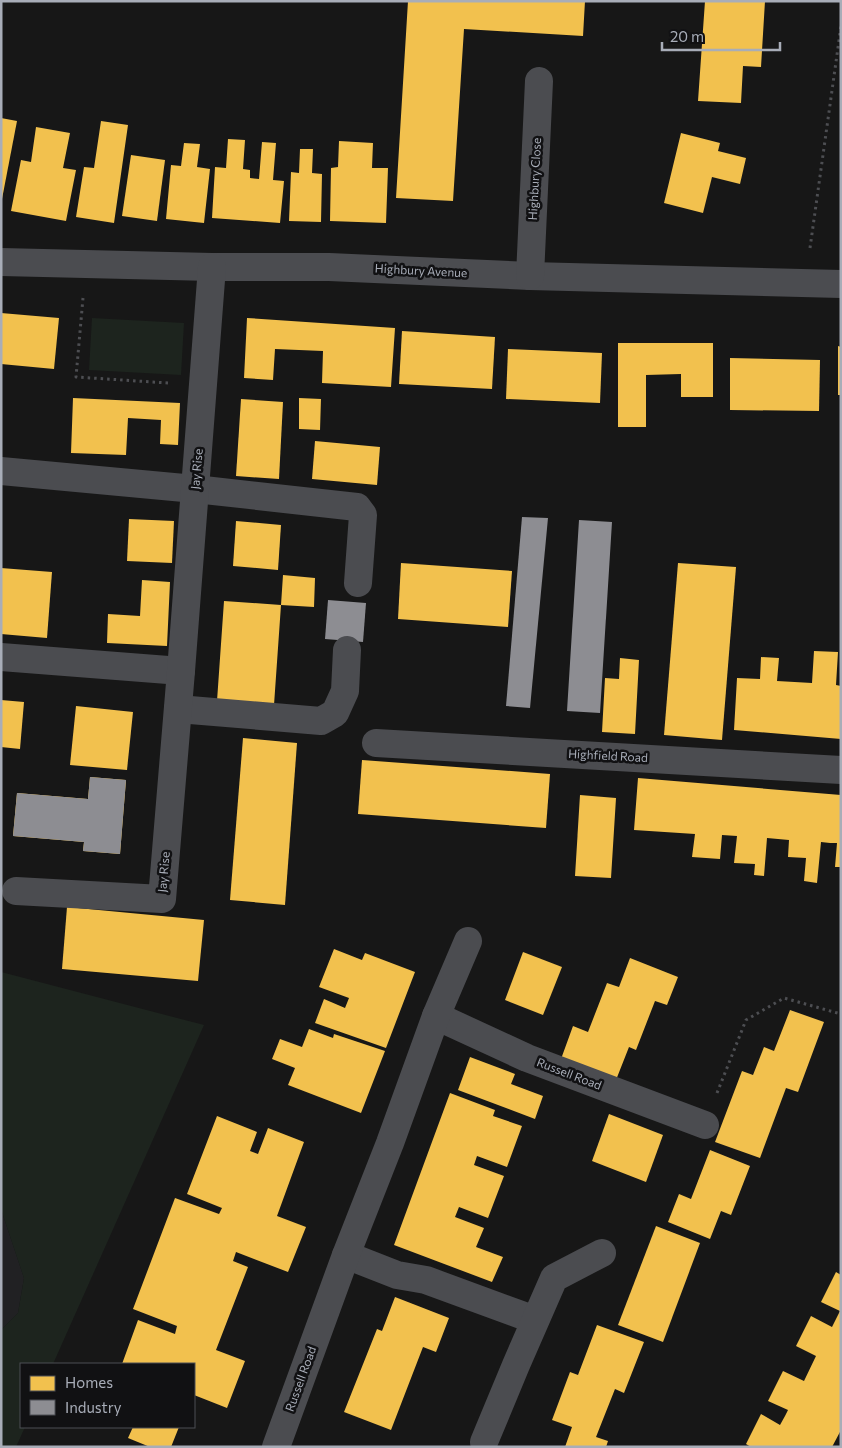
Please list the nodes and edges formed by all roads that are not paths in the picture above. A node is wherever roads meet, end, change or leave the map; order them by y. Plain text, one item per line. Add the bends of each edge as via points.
1 (539, 81) dead end
2 (1, 262) edge
3 (212, 267) junction
4 (530, 276) junction
5 (841, 284) edge
6 (1, 471) edge
7 (195, 489) junction
8 (358, 583) dead end
9 (348, 650) dead end
10 (1, 657) edge
11 (181, 670) junction
12 (178, 709) junction
13 (376, 743) dead end
14 (841, 770) edge
15 (16, 891) dead end
16 (468, 941) dead end
17 (436, 1016) junction
18 (705, 1125) road end
19 (602, 1253) dead end
20 (346, 1255) junction
21 (535, 1320) junction
22 (484, 1442) dead end
23 (276, 1447) edge

1 - 4 street, Highbury Close
2 - 3 street, Highbury Avenue
3 - 4 street, Highbury Avenue via 329,267
3 - 7 street, Jay Rise
4 - 5 street, Highbury Avenue
6 - 7 street
7 - 8 street via 357,507 363,515
7 - 11 street, Jay Rise
9 - 12 street via 345,690 335,713 321,721
10 - 11 street
11 - 12 street, Jay Rise
12 - 15 street, Jay Rise via 162,899
13 - 14 street, Highfield Road
16 - 17 street, Russell Road
17 - 18 street, Russell Road via 527,1058
17 - 20 street, Russell Road
19 - 21 street via 554,1278
20 - 21 street
20 - 23 street, Russell Road
21 - 22 street

